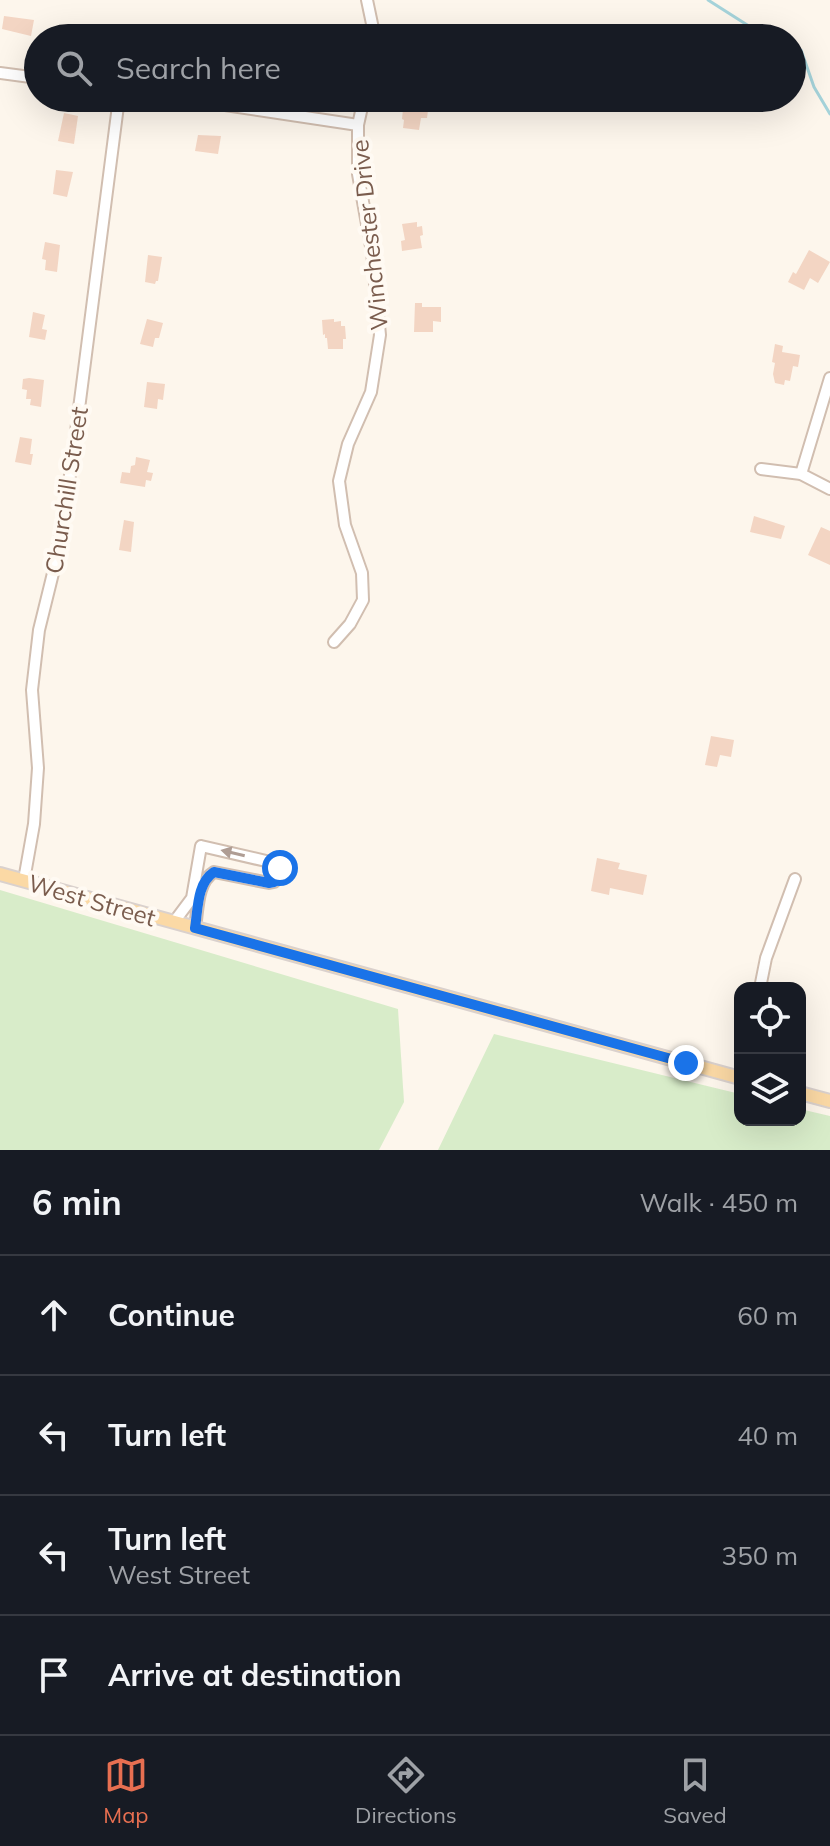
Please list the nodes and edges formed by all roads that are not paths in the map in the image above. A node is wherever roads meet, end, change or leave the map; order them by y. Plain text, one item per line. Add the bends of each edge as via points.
1 (367, 0) edge
2 (372, 24) edge
3 (0, 73) edge
4 (24, 76) edge
5 (117, 112) edge
6 (271, 112) edge
7 (361, 112) edge
8 (358, 125) junction
9 (830, 378) edge
10 (761, 469) dead end
11 (801, 474) junction
12 (830, 489) edge
13 (334, 642) dead end
14 (0, 874) edge
15 (795, 879) dead end
16 (24, 880) junction
17 (174, 922) junction
18 (195, 928) junction
19 (761, 982) edge
20 (734, 1076) edge
21 (806, 1095) edge
22 (830, 1101) edge

1 - 2 street
3 - 4 street
5 - 16 street, Churchill Street via 72,463 39,630 32,690 38,768
6 - 8 street
7 - 8 street, Winchester Drive
8 - 13 street, Winchester Drive via 358,174 380,335 371,392 348,444 339,481 345,525 362,573 363,600
9 - 11 street
10 - 11 street
11 - 12 street
14 - 16 main road, West Street
15 - 19 street
16 - 17 main road, West Street
17 - 18 main road, West Street
18 -> 17 street via 208,876 214,872 269,883 279,877 279,864 201,846 195,890
18 - 20 main road, West Street
21 - 22 main road

